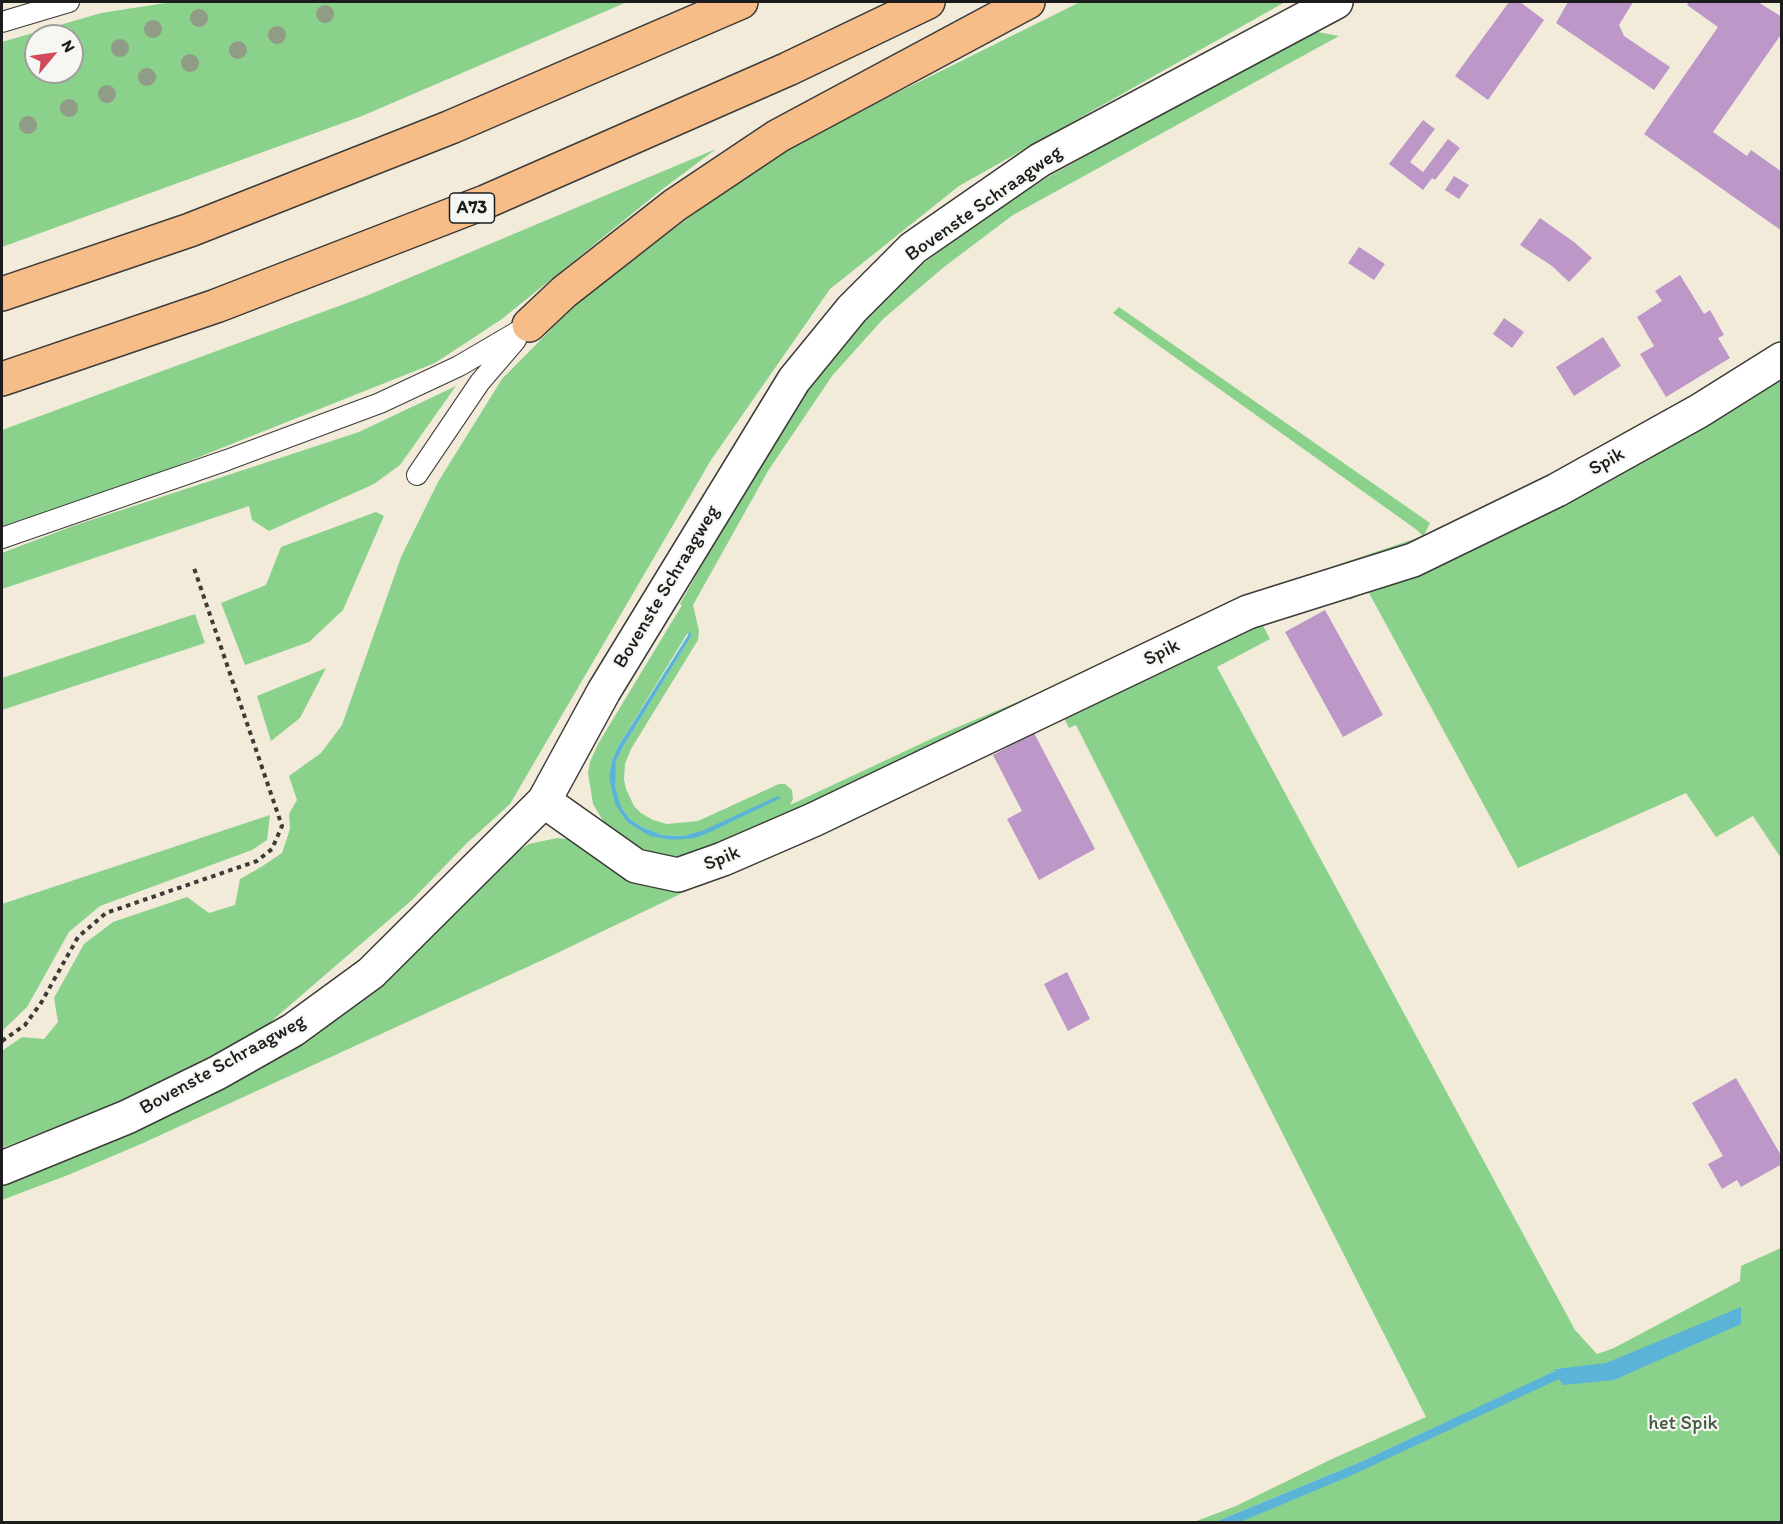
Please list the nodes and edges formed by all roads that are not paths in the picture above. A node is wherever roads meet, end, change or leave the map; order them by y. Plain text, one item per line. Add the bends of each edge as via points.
1 (69, 2) edge
2 (741, 2) edge
3 (928, 2) edge
4 (1028, 2) edge
5 (1336, 2) edge
6 (2, 22) edge
7 (2, 294) edge
8 (529, 325) junction
9 (1782, 359) edge
10 (2, 379) edge
11 (417, 475) dead end
12 (2, 538) edge
13 (544, 801) junction
14 (2, 1168) edge

1 - 6 lane
2 - 7 highway via 440,131 190,230
3 - 10 highway, A73 via 788,69 486,202 216,306
4 - 8 highway via 778,136 675,205 564,292
5 - 13 street, Bovenste Schraagweg via 1040,160 913,248 852,309 794,380 604,691
8 - 11 lane via 480,382
8 - 12 lane via 459,366 380,402
9 - 13 street, Spik via 1699,411 1557,490 1413,560 1248,612 813,820 723,859 678,875 636,866
13 - 14 street, Bovenste Schraagweg via 371,973 294,1030 127,1118

